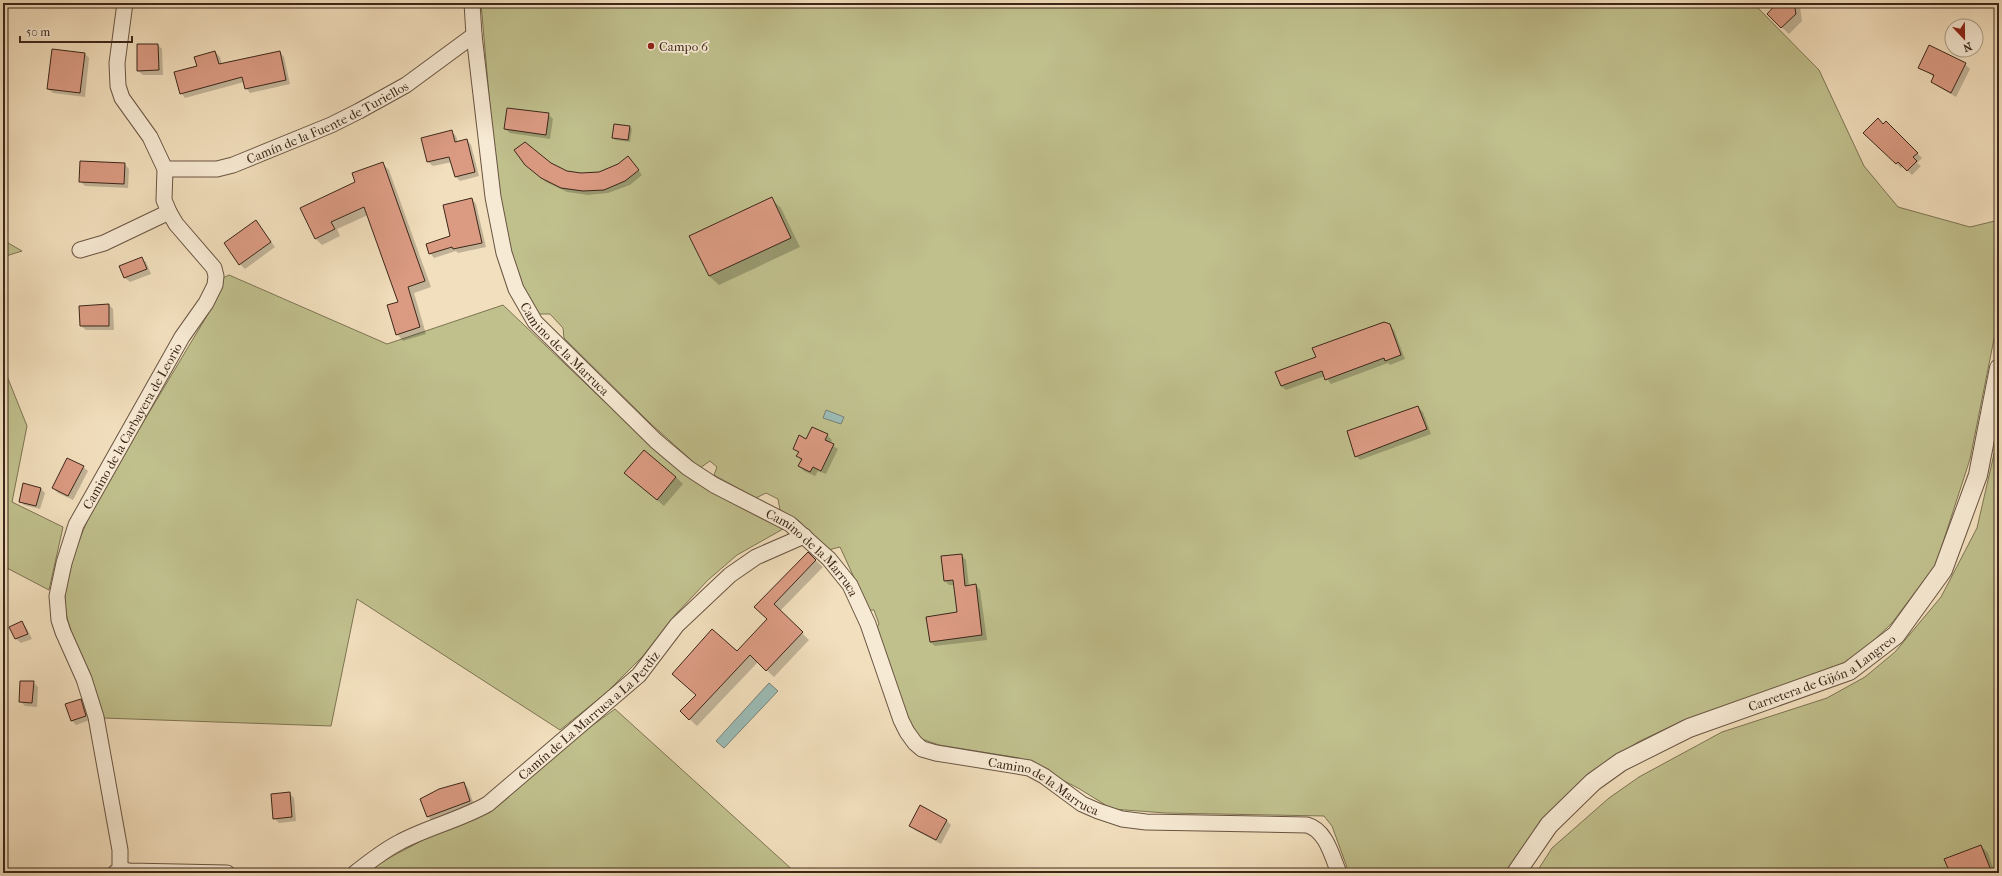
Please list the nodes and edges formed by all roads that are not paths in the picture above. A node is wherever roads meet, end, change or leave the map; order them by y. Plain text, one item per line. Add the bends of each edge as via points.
1 (125, 3) edge
2 (472, 3) edge
3 (474, 35) junction
4 (165, 169) junction
5 (169, 212) junction
6 (80, 250) dead end
7 (1999, 368) edge
8 (804, 536) junction
9 (117, 871) edge
10 (227, 873) edge
11 (355, 873) edge
12 (1339, 873) edge
13 (1516, 873) edge

1 - 4 street, Camino de la Carbayera de Leorio via 118,86 122,98 150,137
2 - 3 street, Camino de la Marruca
3 - 4 street, Camín de la Fuente de Turiellos via 406,85 331,125 233,166 217,169
3 - 8 street, Camino de la Marruca via 493,197 504,253 516,289 535,322 656,441 688,468 714,485 790,524
4 - 5 street, Camino de la Carbayera de Leorio via 164,200
5 - 6 street via 104,243
5 - 9 street, Camino de la Carbayera de Leorio via 176,224 214,268 215,285 206,303 182,337 76,525 57,596 59,620 84,679 96,717 120,850
7 - 13 street, Carretera de Gijón a Langreo via 1978,475 1943,570 1896,635 1850,671 1690,728 1620,762 1593,782 1549,826
8 - 11 street, Camín de La Marruca a La Perdiz via 756,557 730,575 677,625 626,688 488,804 401,841
8 - 12 street, Camino de la Marruca via 829,559 850,585 868,624 901,720 915,743 922,749 1028,768 1044,776 1082,804 1122,819 1146,822 1315,827 1322,834
9 - 10 street

